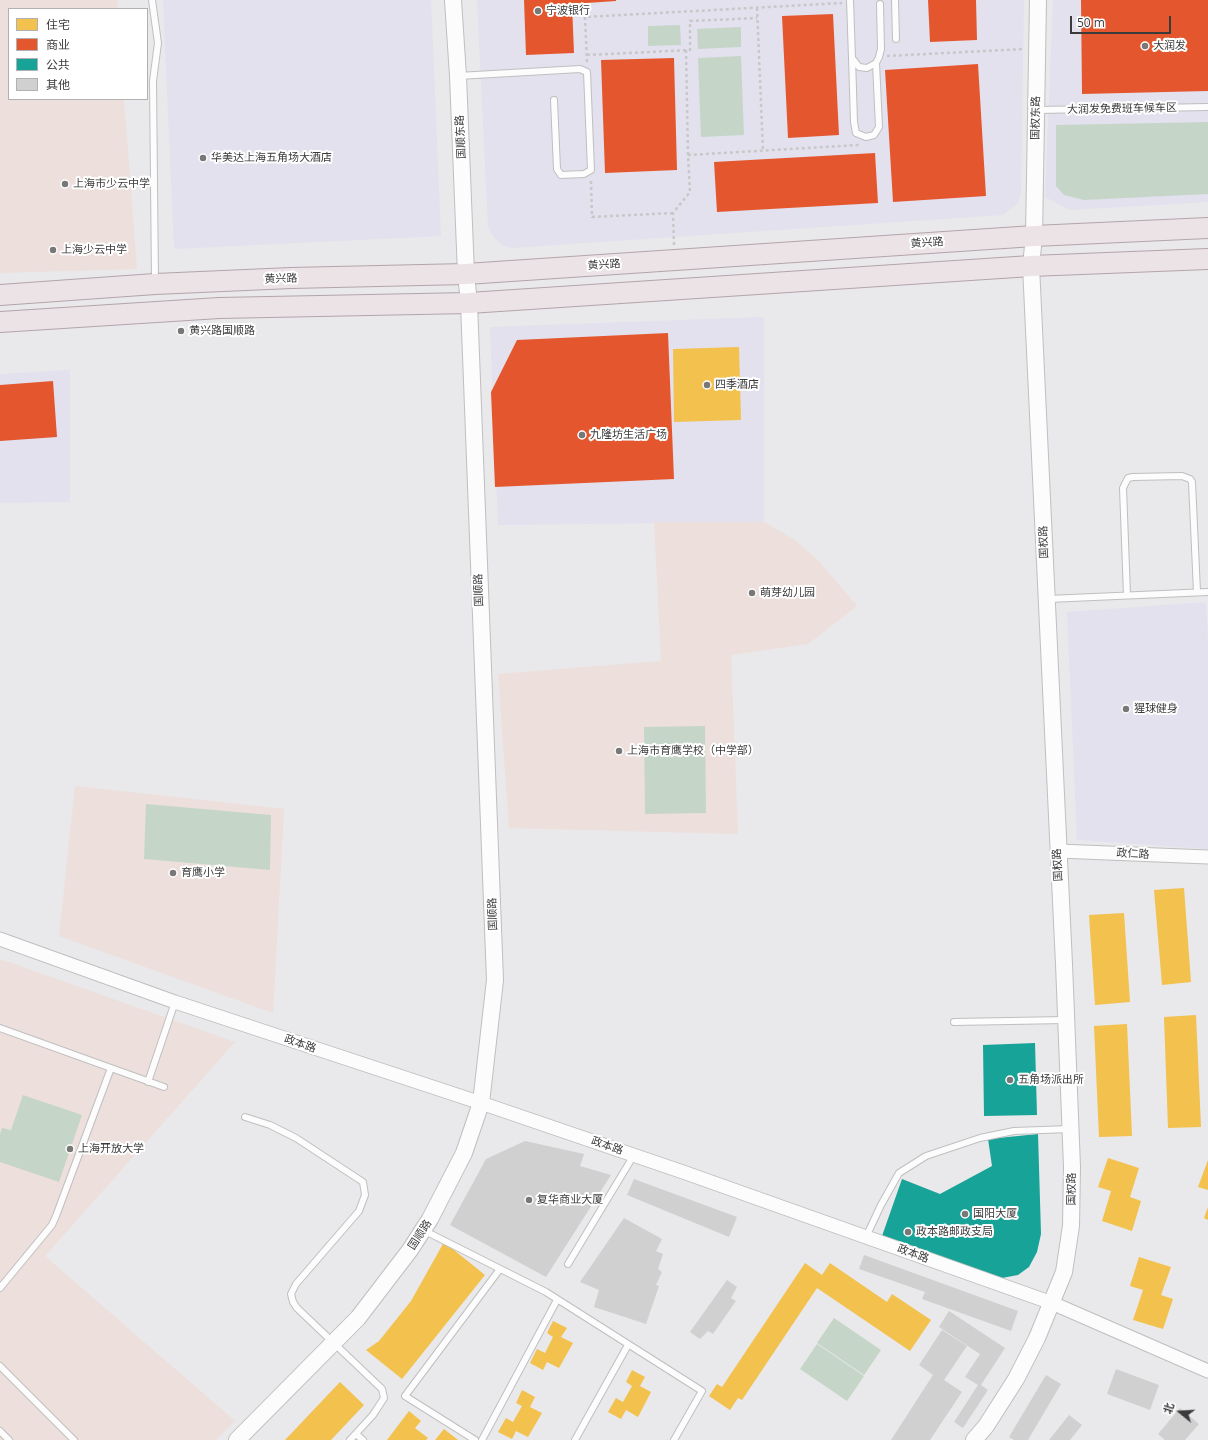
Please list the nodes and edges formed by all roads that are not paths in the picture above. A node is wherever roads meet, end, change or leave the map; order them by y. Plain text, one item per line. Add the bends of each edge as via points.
1 (152, 0) edge
2 (453, 0) edge
3 (895, 0) edge
4 (1038, 0) edge
5 (850, 1) edge
6 (880, 4) dead end
7 (896, 39) dead end
8 (852, 58) junction
9 (876, 63) junction
10 (458, 76) junction
11 (554, 100) dead end
12 (1208, 107) edge
13 (1036, 110) junction
14 (1208, 228) edge
15 (1034, 236) junction
16 (1208, 259) edge
17 (1031, 266) junction
18 (466, 274) junction
19 (155, 284) junction
20 (0, 295) edge
21 (469, 303) junction
22 (0, 322) edge
23 (1197, 592) junction
24 (1208, 592) edge
25 (1127, 595) junction
26 (1046, 599) junction
27 (1058, 850) junction
28 (1208, 857) edge
29 (0, 939) edge
30 (175, 1002) junction
31 (1065, 1020) junction
32 (954, 1022) dead end
33 (0, 1028) edge
34 (111, 1068) junction
35 (148, 1082) junction
36 (164, 1087) dead end
37 (481, 1102) junction
38 (245, 1117) dead end
39 (1070, 1129) junction
40 (634, 1155) junction
41 (423, 1230) junction
42 (866, 1237) junction
43 (568, 1264) dead end
44 (500, 1269) junction
45 (0, 1288) edge
46 (558, 1300) junction
47 (1052, 1303) junction
48 (334, 1342) junction
49 (628, 1345) junction
50 (0, 1366) edge
51 (1208, 1371) edge
52 (0, 1431) edge
53 (356, 1434) junction
54 (9, 1440) edge
55 (73, 1440) edge
56 (237, 1440) edge
57 (350, 1440) edge
58 (363, 1440) edge
59 (475, 1440) edge
60 (482, 1440) edge
61 (575, 1440) edge
62 (674, 1440) edge
63 (974, 1440) edge

1 - 19 lane via 158,43 153,81
2 - 10 street, 国顺东路
3 - 7 lane
4 - 13 street, 国权东路
5 - 8 lane
6 - 9 lane via 881,49
8 - 9 lane via 859,67 867,68
8 - 9 lane via 854,122 856,133 866,137 874,135 879,127
10 - 11 lane via 580,69 587,72 591,170 584,174 561,175 557,169
10 - 18 street, 国顺东路
12 - 13 lane, 大润发免费班车候车区
13 - 15 street, 国权东路
14 - 15 main road, 黄兴路
15 - 17 street, 国权东路
15 - 18 main road, 黄兴路
16 - 17 main road
17 - 21 main road
17 - 26 street, 国权路
18 - 19 main road, 黄兴路
18 - 21 street, 国顺东路
19 - 20 main road, 黄兴路
21 - 22 main road via 219,308
21 - 37 street, 国顺路 via 495,980
23 - 24 lane
23 - 25 lane
23 - 25 lane via 1192,482 1182,476 1133,477 1128,478 1123,488
25 - 26 lane
26 - 27 street, 国权路
27 - 28 street, 政仁路
27 - 31 street, 国权路
29 - 30 street, 政本路
30 - 35 lane
30 - 37 street, 政本路
31 - 32 lane
31 - 39 street, 国权路
33 - 34 lane
34 - 35 lane
34 - 45 lane via 52,1225
35 - 36 lane
37 - 40 street, 政本路
37 - 41 street, 国顺路 via 464,1154
38 - 48 lane via 270,1125 296,1138 363,1182 365,1195 359,1211 296,1284 291,1294 297,1308
39 - 42 lane via 1014,1130 926,1156 900,1173
39 - 47 street, 国权路 via 1072,1226 1064,1272
40 - 42 street, 政本路
40 - 43 lane
41 - 44 lane
41 - 48 street, 国顺路 via 358,1318
42 - 47 street, 政本路
44 - 46 lane
44 - 59 lane via 405,1396
46 - 49 lane
46 - 60 lane
47 - 51 street, 政本路
47 - 63 street, 国权路 via 1016,1379
48 - 53 lane via 382,1389 384,1398 373,1416
48 - 56 street, 国顺路
49 - 61 lane
49 - 62 lane via 702,1391
50 - 55 lane
52 - 54 lane
53 - 57 lane
53 - 58 lane

